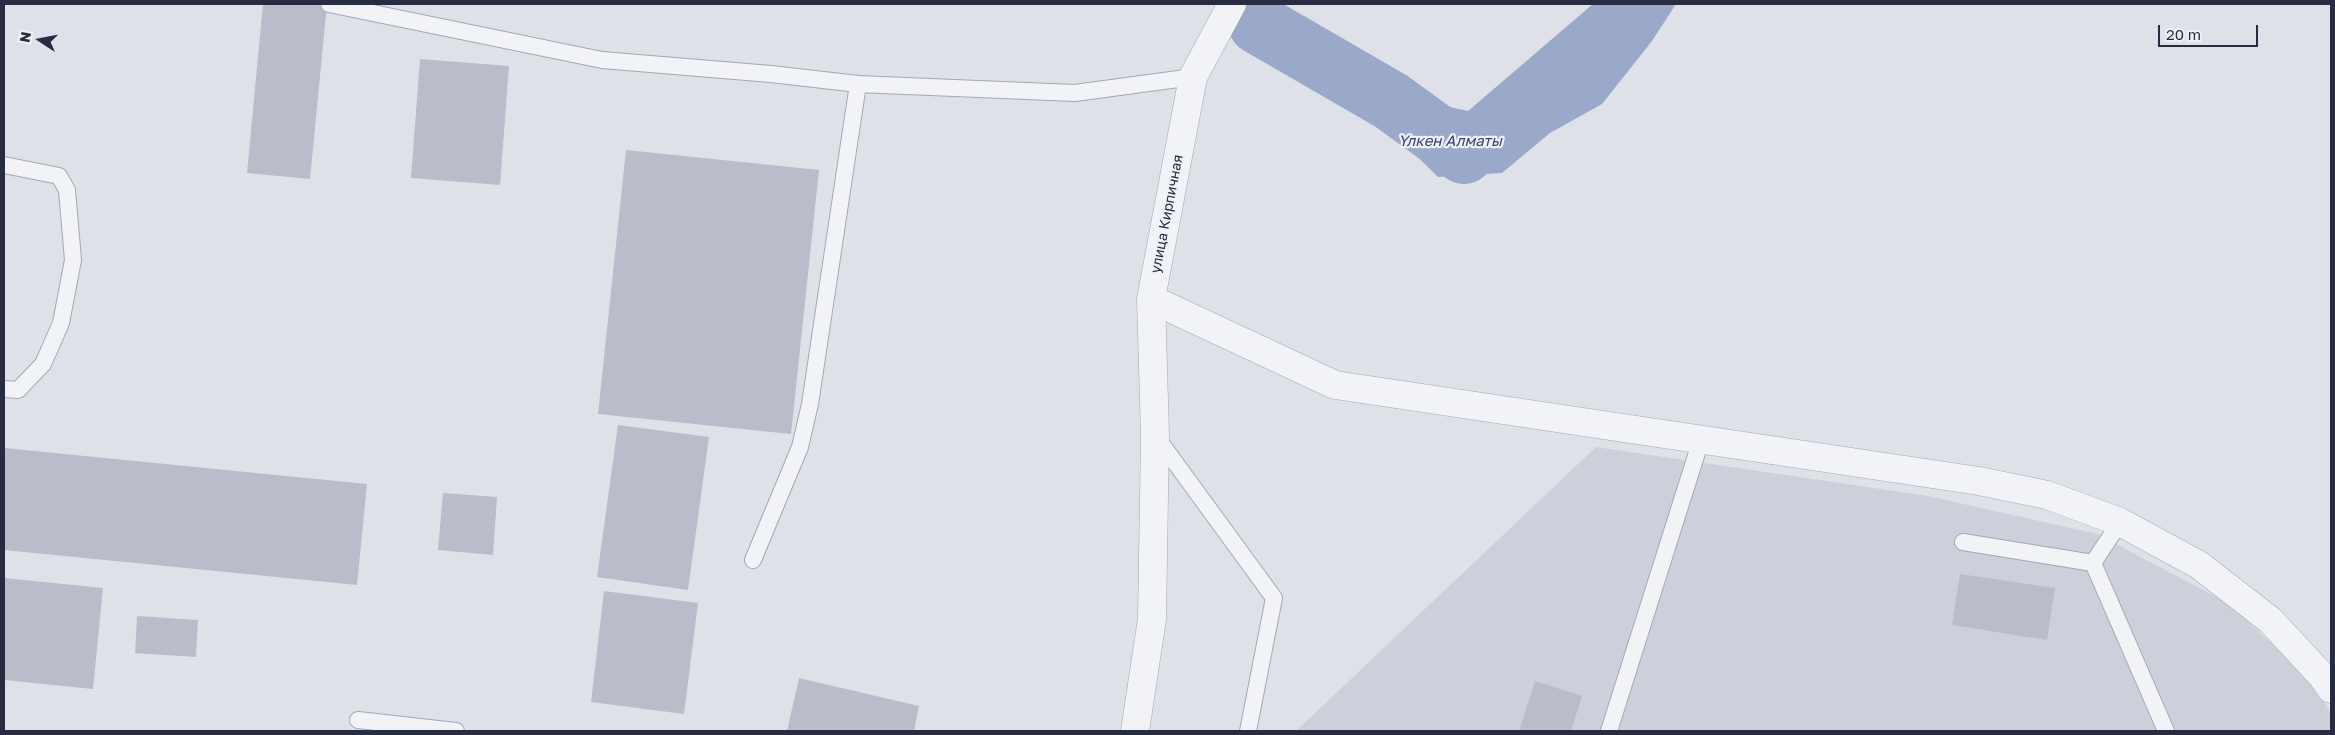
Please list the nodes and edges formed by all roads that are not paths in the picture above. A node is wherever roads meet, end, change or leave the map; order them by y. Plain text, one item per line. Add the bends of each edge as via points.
1 (330, 4) edge
2 (1232, 4) edge
3 (1193, 77) junction
4 (858, 84) junction
5 (4, 165) edge
6 (1151, 299) junction
7 (4, 389) edge
8 (1155, 435) junction
9 (1701, 440) junction
10 (2120, 522) junction
11 (1963, 542) dead end
12 (753, 560) dead end
13 (2093, 563) junction
14 (2331, 689) edge
15 (358, 720) dead end
16 (456, 731) edge
17 (1135, 731) edge
18 (1248, 731) edge
19 (1609, 731) edge
20 (2166, 731) edge

1 - 4 lane via 602,60
2 - 3 street, улица Кирпичная
3 - 4 lane via 1075,93
3 - 6 street, улица Кирпичная
4 - 12 lane via 810,404 802,438
5 - 7 lane via 59,176 67,190 72,260 61,323 43,364 18,390
6 - 8 street, улица Кирпичная
6 - 9 street via 1335,385
8 - 17 street, улица Кирпичная via 1152,619
8 - 18 lane via 1274,598
9 - 10 street via 2047,494
9 - 19 lane
10 - 13 lane
10 - 14 street via 2199,565 2270,620
11 - 13 lane
13 - 20 lane
15 - 16 lane

